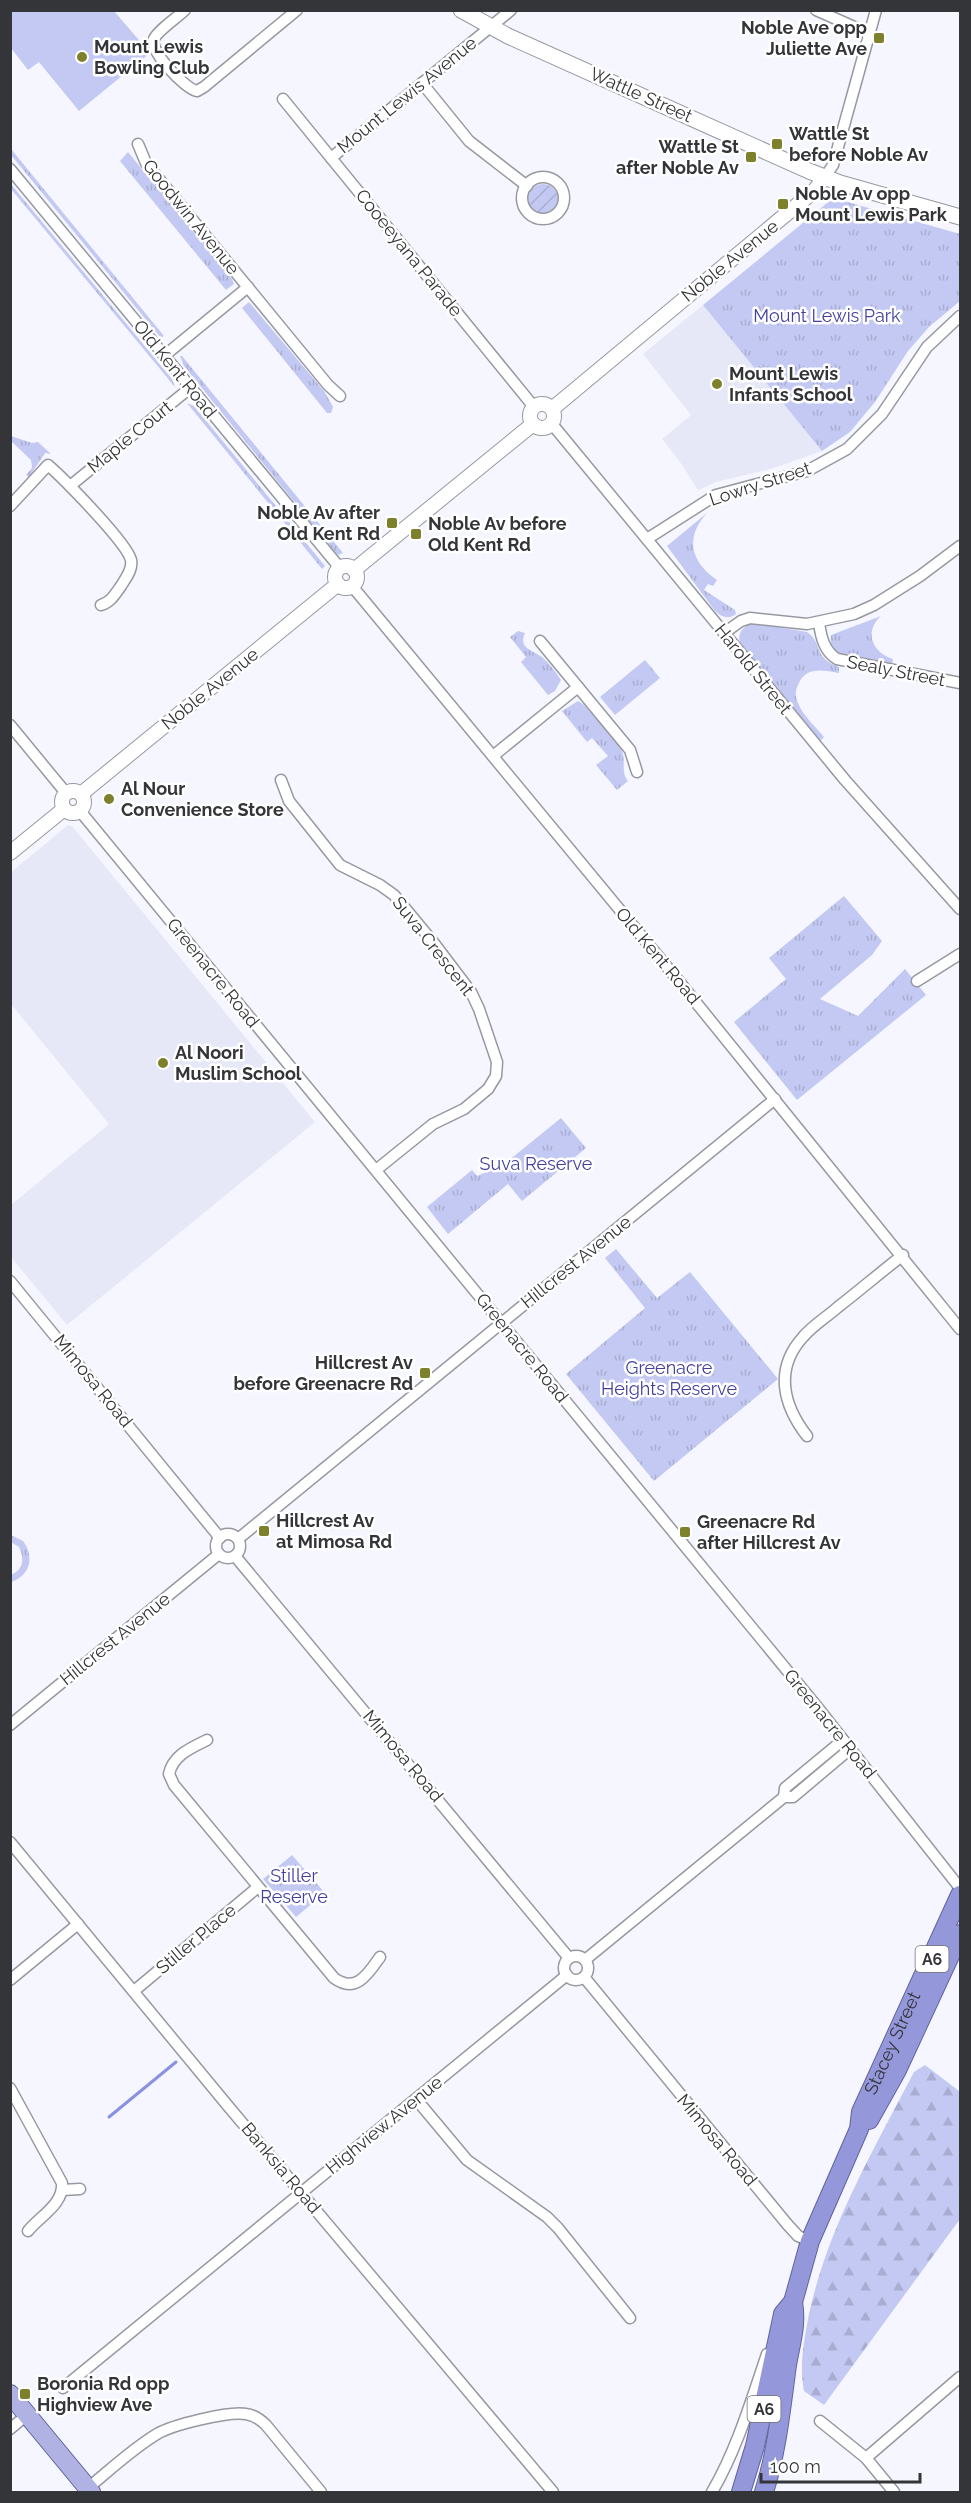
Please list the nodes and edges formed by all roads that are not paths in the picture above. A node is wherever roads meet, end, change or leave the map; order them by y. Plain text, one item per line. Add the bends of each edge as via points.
1 (185, 10) edge
2 (297, 10) edge
3 (461, 10) edge
4 (511, 10) edge
5 (816, 10) edge
6 (876, 10) edge
7 (490, 27) junction
8 (870, 34) junction
9 (422, 84) junction
10 (283, 99) dead end
11 (138, 144) dead end
12 (331, 158) junction
13 (10, 169) edge
14 (825, 177) junction
15 (527, 186) dead end
16 (960, 217) edge
17 (248, 287) junction
18 (960, 316) edge
19 (164, 356) junction
20 (190, 388) junction
21 (340, 396) dead end
22 (534, 407) junction
23 (552, 409) junction
24 (533, 424) junction
25 (552, 424) junction
26 (70, 486) junction
27 (10, 506) edge
28 (647, 539) junction
29 (960, 546) edge
30 (347, 569) junction
31 (345, 585) junction
32 (101, 605) dead end
33 (819, 623) junction
34 (724, 633) junction
35 (540, 641) dead end
36 (960, 683) edge
37 (578, 687) junction
38 (10, 725) edge
39 (493, 756) junction
40 (637, 772) dead end
41 (281, 780) dead end
42 (66, 793) junction
43 (81, 794) junction
44 (64, 809) junction
45 (80, 810) junction
46 (10, 853) edge
47 (960, 909) edge
48 (960, 954) edge
49 (917, 981) dead end
50 (775, 1099) junction
51 (376, 1170) junction
52 (903, 1255) junction
53 (10, 1281) edge
54 (502, 1322) junction
55 (960, 1329) edge
56 (807, 1436) dead end
57 (220, 1538) junction
58 (238, 1539) junction
59 (219, 1554) junction
60 (235, 1556) junction
61 (10, 1725) edge
62 (207, 1740) dead end
63 (847, 1745) junction
64 (10, 1842) edge
65 (258, 1887) junction
66 (960, 1888) edge
67 (960, 1895) edge
68 (78, 1924) junction
69 (960, 1934) edge
70 (381, 1957) dead end
71 (568, 1958) junction
72 (585, 1960) junction
73 (567, 1975) junction
74 (584, 1977) junction
75 (10, 1980) edge
76 (134, 1991) junction
77 (10, 2088) edge
78 (416, 2099) junction
79 (859, 2129) junction
80 (80, 2189) dead end
81 (62, 2190) junction
82 (302, 2193) junction
83 (28, 2231) dead end
84 (810, 2241) junction
85 (793, 2302) junction
86 (630, 2318) dead end
87 (781, 2324) junction
88 (960, 2377) edge
89 (63, 2388) dead end
90 (10, 2394) edge
91 (28, 2414) junction
92 (820, 2421) dead end
93 (10, 2429) edge
94 (866, 2458) junction
95 (89, 2490) edge
96 (321, 2493) edge
97 (553, 2493) edge
98 (712, 2493) edge
99 (741, 2493) edge
100 (764, 2493) edge
101 (894, 2493) edge

1 - 2 street via 158,34 153,45 182,83 197,91
3 - 7 main road, Wattle Street
4 - 7 street, Mount Lewis Avenue
5 - 8 street
6 - 8 street, Noble Avenue
7 - 9 street, Mount Lewis Avenue
7 - 14 main road, Wattle Street
8 - 14 street, Noble Avenue via 832,165
9 - 12 street, Mount Lewis Avenue
9 - 15 street via 469,141
10 - 12 street, Cooeeyana Parade
11 - 17 street, Goodwin Avenue via 146,163
12 - 22 street, Cooeeyana Parade
13 - 19 street, Old Kent Road
14 - 16 main road, Wattle Street
14 - 23 street, Noble Avenue via 802,202
17 - 19 street, Goodwin Avenue
17 - 21 street, Goodwin Avenue
18 - 28 street, Lowry Street via 927,347 882,414 847,449 807,471 716,495
19 - 20 street, Old Kent Road
20 - 26 street, Maple Court
20 - 30 street, Old Kent Road
22 - 23 street via 545,405
22 - 24 street via 530,417
23 - 25 street
24 - 25 street via 542,428
24 - 30 street
25 - 28 street, Harold Street
26 - 27 street via 48,465
26 - 32 street via 131,561 115,594
28 - 34 street, Harold Street
29 - 33 street via 874,605
30 - 31 street via 335,577
30 - 31 street via 357,578
31 - 39 street, Old Kent Road
31 - 43 street, Noble Avenue
33 - 34 street via 750,618
33 - 36 street, Sealy Street via 825,647 837,659
34 - 47 street, Harold Street via 844,780
35 - 37 street
37 - 39 street
37 - 40 street via 630,750
38 - 42 street
39 - 50 street, Old Kent Road
41 - 51 street, Suva Crescent via 289,801 340,865 394,895 433,942 471,992 497,1062 496,1076 488,1089 464,1109 433,1124
42 - 43 street via 72,790
42 - 44 street via 61,802
43 - 45 street via 84,804
44 - 45 street via 70,813
44 - 46 street
45 - 51 street, Greenacre Road
48 - 49 street
50 - 52 street, Old Kent Road
50 - 54 street, Hillcrest Avenue
51 - 54 street, Greenacre Road
52 - 55 street, Old Kent Road
52 - 56 street via 807,1333 791,1354 785,1376 787,1402
53 - 57 street, Mimosa Road
54 - 58 street, Hillcrest Avenue
54 - 63 street, Greenacre Road
57 - 58 street via 231,1535
57 - 59 street via 216,1544
58 - 60 street
59 - 60 street
59 - 61 street, Hillcrest Avenue
60 - 71 street, Mimosa Road
62 - 65 street via 181,1754 165,1774
63 - 66 street, Greenacre Road
63 - 72 street via 786,1788 784,1797
64 - 68 street, Banksia Road
65 - 70 street via 342,1988 362,1979
65 - 76 street, Stiller Place
67 - 79 highway, Stacey Street / A6 via 861,2112
68 - 75 street
68 - 76 street, Banksia Road
69 - 79 highway, Stacey Street / A6 via 897,2070 871,2118
71 - 72 street via 577,1956
71 - 73 street via 564,1966
72 - 74 street via 588,1969
73 - 74 street via 573,1979
73 - 78 street, Highview Avenue
74 - 84 street, Mimosa Road via 787,2224 798,2236
76 - 82 street, Banksia Road
77 - 81 street via 57,2172
78 - 82 street, Highview Avenue
78 - 86 street via 467,2160 558,2228
79 - 84 highway, Stacey Street / A6
80 - 81 street
81 - 83 street via 57,2202
82 - 89 street, Highview Avenue
82 - 97 street, Banksia Road
84 - 85 highway, Stacey Street / A6
85 - 87 highway, Stacey Street / A6 via 783,2314
85 - 100 highway, Stacey Street / A6 via 796,2320 780,2431
87 - 98 street, Stacey Street via 726,2469
87 - 99 highway, Stacey Street / A6
88 - 94 street
90 - 91 main road
91 - 93 street
91 - 95 main road
92 - 94 street
94 - 101 street
95 - 96 street via 169,2428 244,2413 266,2425

